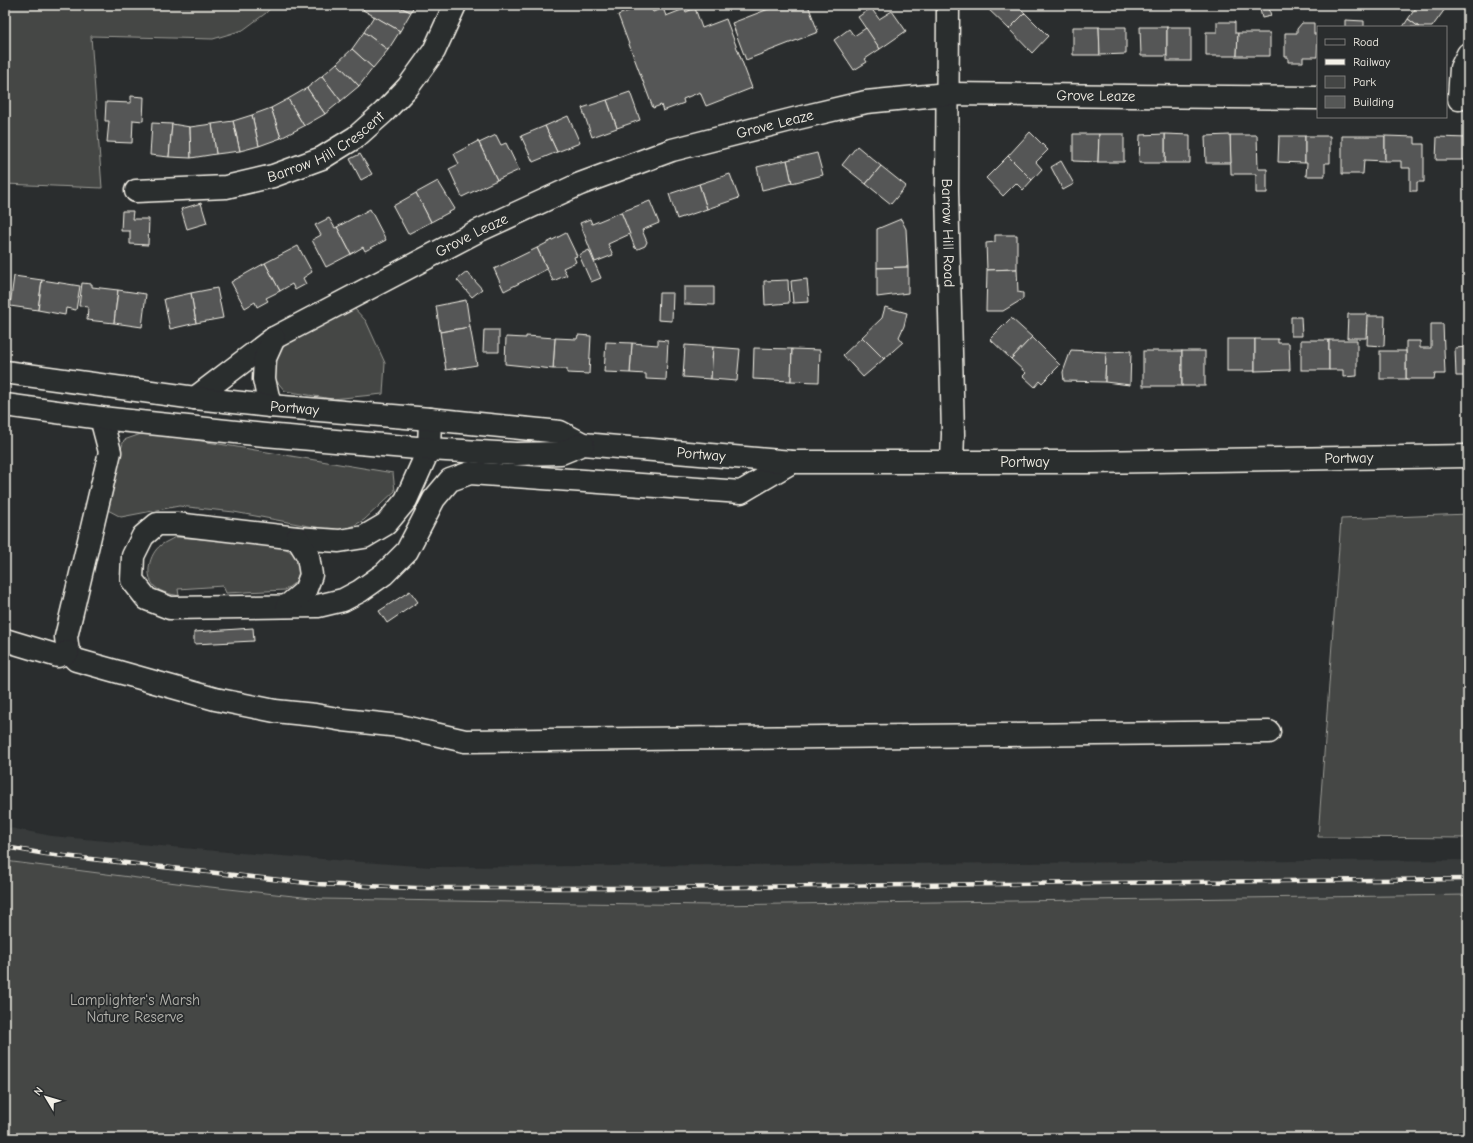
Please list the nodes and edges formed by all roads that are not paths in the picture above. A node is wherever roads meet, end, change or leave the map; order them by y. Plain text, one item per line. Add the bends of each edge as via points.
1 (455, 5) edge
2 (948, 5) edge
3 (1468, 54) edge
4 (947, 94) junction
5 (1317, 98) edge
6 (1458, 99) edge
7 (136, 191) dead end
8 (274, 338) junction
9 (5, 372) edge
10 (195, 398) junction
11 (5, 405) edge
12 (270, 406) junction
13 (101, 418) junction
14 (430, 419) junction
15 (583, 444) junction
16 (429, 449) junction
17 (1468, 456) edge
18 (952, 461) junction
19 (792, 462) junction
20 (297, 538) junction
21 (287, 606) junction
22 (5, 640) edge
23 (68, 652) junction
24 (1269, 732) dead end

1 - 7 main road, Barrow Hill Crescent via 434,51 408,87 356,137 322,158 273,176 226,187
2 - 4 main road, Barrow Hill Road
3 - 6 main road via 1461,68
4 - 5 main road, Grove Leaze
4 - 8 main road, Grove Leaze via 866,102 672,150 580,184 478,231
4 - 18 main road, Barrow Hill Road
8 - 10 main road, Grove Leaze
8 - 12 main road via 265,358 264,379
9 - 10 main road, Portway
10 - 12 main road, Portway
11 - 13 main road, Portway
12 - 14 main road, Portway
13 - 16 main road, Portway
13 - 23 main road via 110,452 66,637
14 - 15 main road, Portway via 560,432
14 - 16 main road
15 - 16 main road, Portway via 561,454
15 - 19 main road, Portway
16 - 20 main road via 406,500 386,524 364,537 338,541
17 - 18 main road, Portway via 1090,462
18 - 19 main road, Portway
19 - 21 main road via 740,492 470,473 450,480 434,499 407,552 384,574 343,600 318,606
20 - 21 main road via 308,556 311,575 305,591
20 - 21 main road via 157,524 143,536 133,556 132,580 147,599 170,608
22 - 23 main road via 58,656
23 - 24 main road via 76,660 215,699 275,712 315,714 343,720 400,726 466,741

